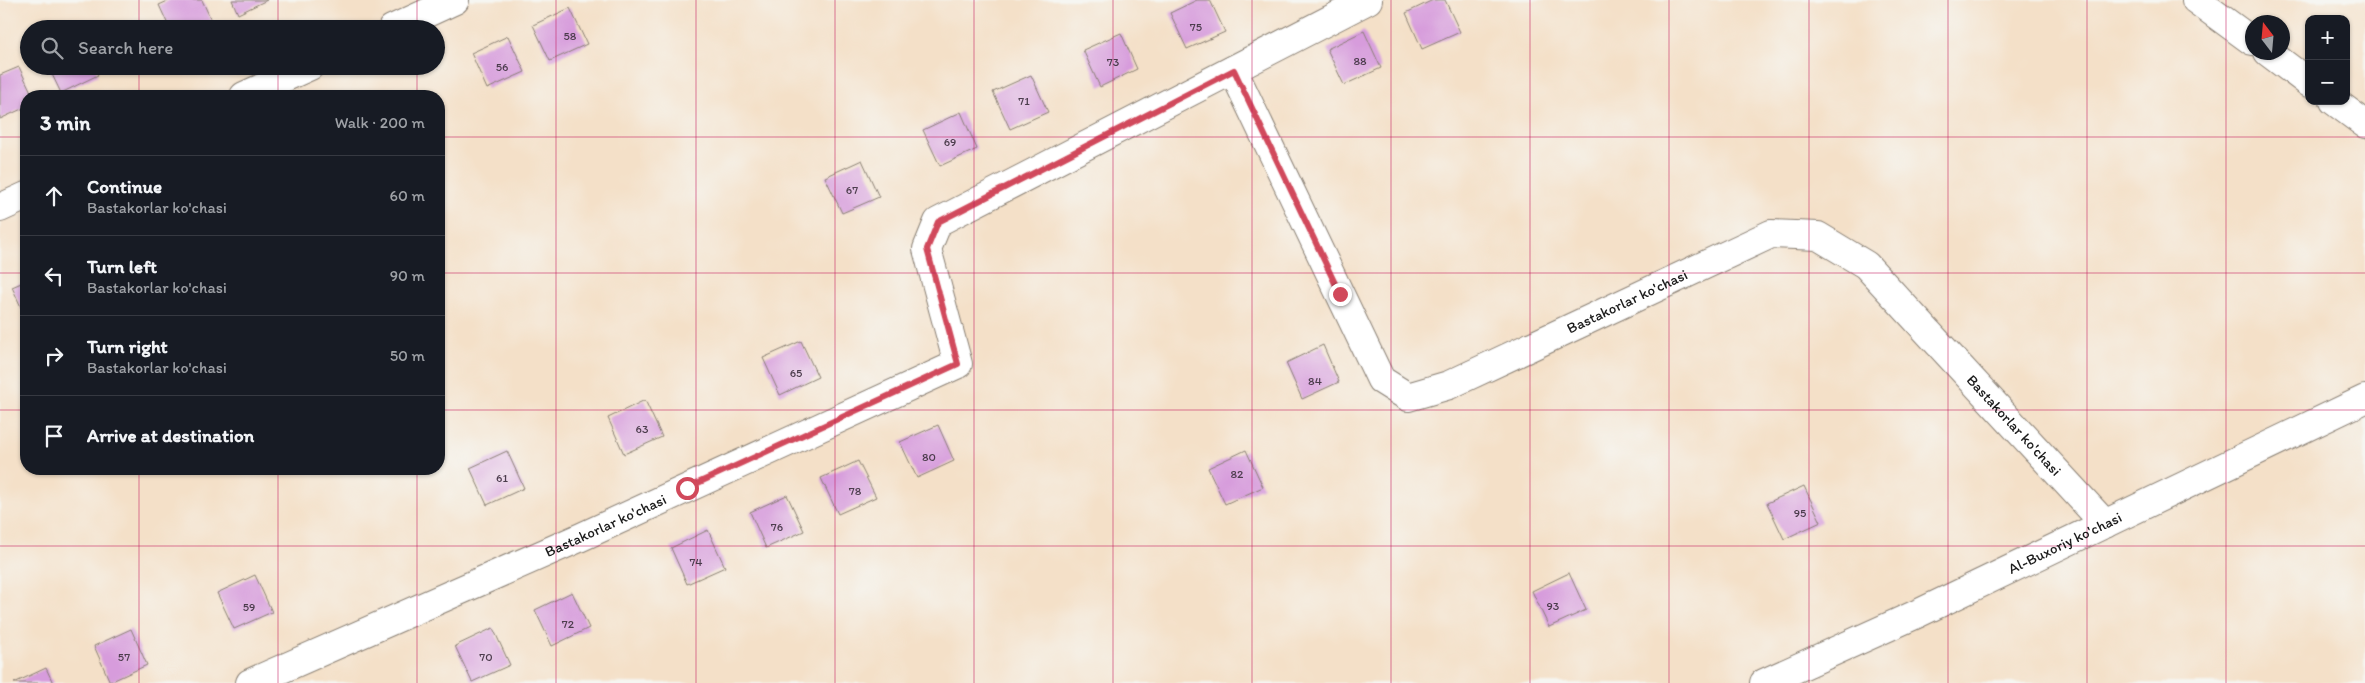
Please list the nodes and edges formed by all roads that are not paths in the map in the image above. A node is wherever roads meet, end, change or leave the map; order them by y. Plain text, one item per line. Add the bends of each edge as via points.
1 (455, 0) edge
2 (1368, 0) edge
3 (2196, 0) edge
4 (412, 20) edge
5 (2245, 36) edge
6 (2279, 60) edge
7 (1234, 70) junction
8 (290, 75) edge
9 (2305, 80) edge
10 (257, 90) edge
11 (2339, 105) edge
12 (2365, 124) edge
13 (20, 199) edge
14 (0, 208) edge
15 (2365, 399) edge
16 (2105, 524) junction
17 (250, 683) edge
18 (1764, 683) edge

1 - 4 street
2 - 7 street, Bastakorlar ko'chasi
3 - 5 street
6 - 9 street
7 - 16 street, Bastakorlar ko'chasi via 1381,380 1408,396 1449,385 1771,234 1818,236 1866,265
7 - 17 street, Bastakorlar ko'chasi via 938,222 927,249 958,364 579,538
8 - 10 street
11 - 12 street
13 - 14 street
15 - 16 street, Al-Buxoriy ko'chasi
16 - 18 street, Al-Buxoriy ko'chasi

